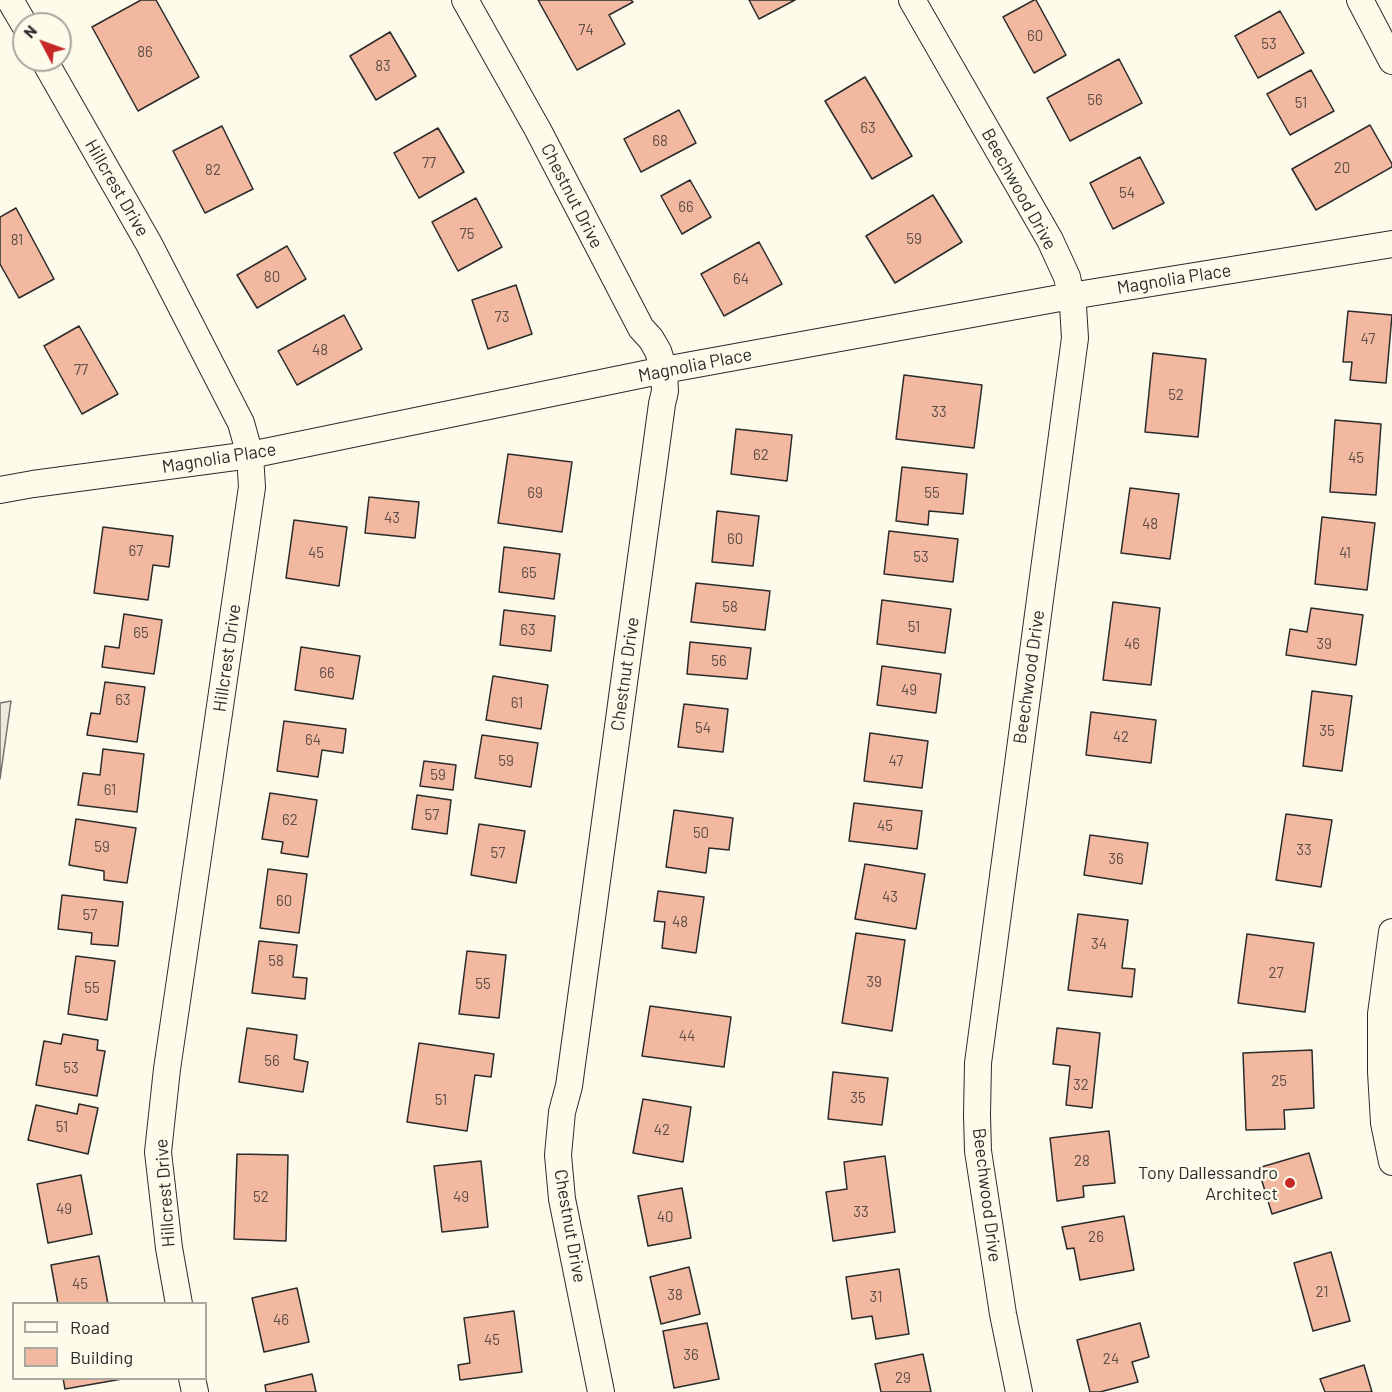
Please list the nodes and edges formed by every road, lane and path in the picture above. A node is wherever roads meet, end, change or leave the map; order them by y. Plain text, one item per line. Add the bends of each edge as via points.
1 (465, 0) edge
2 (912, 0) edge
3 (1360, 0) edge
4 (1392, 61) edge
5 (52, 72) edge
6 (1392, 244) edge
7 (1071, 296) junction
8 (664, 370) junction
9 (250, 455) junction
10 (0, 490) edge
11 (1392, 932) edge
12 (1392, 1162) edge
13 (179, 1302) edge
14 (601, 1392) edge
15 (1019, 1392) edge

1 - 8 street, Chestnut Drive via 641,328 658,351
2 - 7 street, Beechwood Drive via 1050,240
3 - 4 street
5 - 9 street, Hillcrest Drive via 149,244 241,423
6 - 7 street, Magnolia Place
7 - 8 street, Magnolia Place
7 - 15 street, Beechwood Drive via 1075,338 978,1063 978,1151
8 - 9 street, Magnolia Place
8 - 14 street, Chestnut Drive via 665,391 558,1155 562,1199
9 - 10 street, Magnolia Place
9 - 13 street, Hillcrest Drive via 252,487 158,1152
11 - 12 street via 1381,1014 1384,1123

